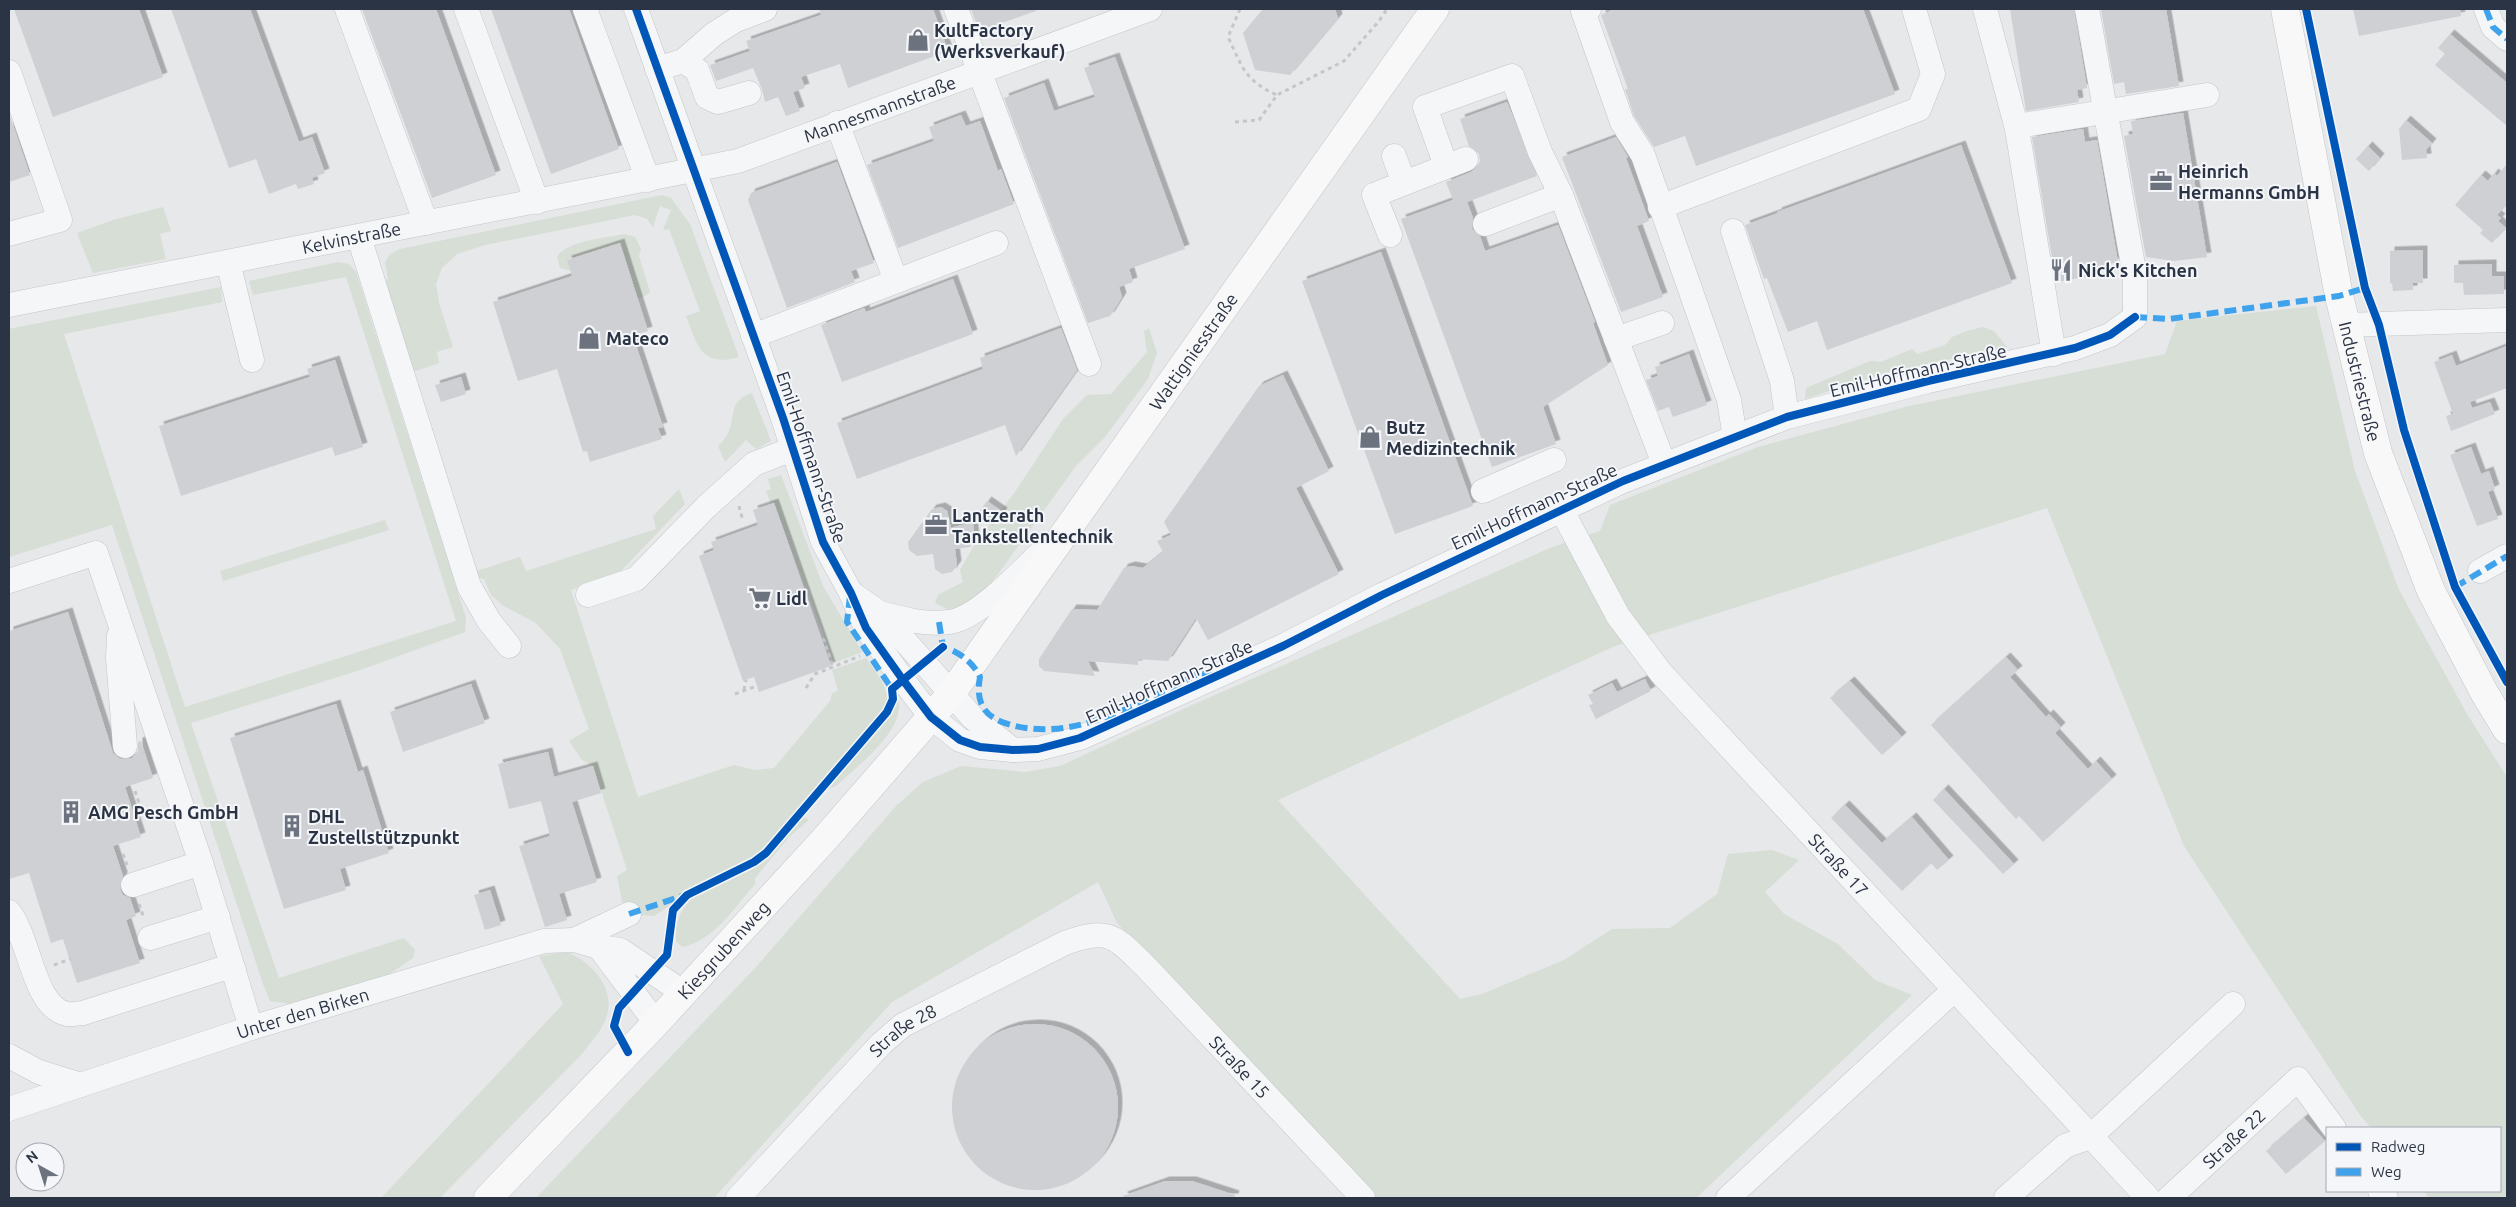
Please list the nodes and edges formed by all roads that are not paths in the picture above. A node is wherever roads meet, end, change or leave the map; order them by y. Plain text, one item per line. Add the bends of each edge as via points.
1 (347, 9) edge
2 (466, 9) edge
3 (585, 9) edge
4 (636, 9) edge
5 (765, 9) edge
6 (956, 9) edge
7 (1147, 9) edge
8 (1435, 9) edge
9 (1589, 9) edge
10 (1914, 9) edge
11 (1986, 9) edge
12 (2087, 9) edge
13 (2285, 9) edge
14 (2486, 9) edge
15 (1097, 18) edge
16 (2507, 39) edge
17 (684, 61) junction
18 (658, 69) junction
19 (980, 70) junction
20 (9, 72) edge
21 (749, 93) dead end
22 (2207, 95) dead end
23 (2107, 112) junction
24 (837, 123) junction
25 (2017, 126) junction
26 (1394, 156) dead end
27 (694, 171) junction
28 (648, 180) junction
29 (1404, 183) junction
30 (1561, 195) junction
31 (537, 202) junction
32 (1660, 207) junction
33 (426, 223) junction
34 (1485, 224) dead end
35 (1733, 231) dead end
36 (9, 234) edge
37 (1390, 235) dead end
38 (359, 237) junction
39 (996, 243) dead end
40 (228, 262) junction
41 (896, 281) junction
42 (9, 305) edge
43 (2507, 320) edge
44 (1662, 323) dead end
45 (2345, 325) junction
46 (753, 336) junction
47 (1616, 339) junction
48 (2054, 354) junction
49 (252, 360) dead end
50 (1088, 364) dead end
51 (1788, 417) junction
52 (1735, 437) junction
53 (792, 449) junction
54 (1554, 460) dead end
55 (1664, 464) junction
56 (1484, 491) dead end
57 (1561, 509) junction
58 (1069, 525) junction
59 (2507, 556) edge
60 (2480, 571) dead end
61 (9, 581) edge
62 (851, 593) junction
63 (588, 595) dead end
64 (880, 614) junction
65 (119, 619) junction
66 (509, 646) dead end
67 (951, 694) junction
68 (931, 717) junction
69 (2507, 730) edge
70 (126, 746) dead end
71 (1013, 750) junction
72 (201, 863) junction
73 (133, 885) dead end
74 (9, 912) edge
75 (629, 914) dead end
76 (218, 917) junction
77 (16, 938) edge
78 (150, 938) dead end
79 (1115, 938) joint
80 (574, 940) junction
81 (599, 948) junction
82 (234, 970) junction
83 (1954, 990) junction
84 (684, 993) junction
85 (2233, 1004) dead end
86 (656, 1022) junction
87 (252, 1028) junction
88 (9, 1056) edge
89 (81, 1085) junction
90 (9, 1109) edge
91 (2333, 1127) edge
92 (2090, 1137) junction
93 (488, 1198) edge
94 (738, 1198) edge
95 (1363, 1198) edge
96 (1728, 1198) edge
97 (2006, 1198) edge
98 (2148, 1198) edge
99 (2169, 1198) edge

1 - 33 street
2 - 31 street
3 - 28 street
4 - 18 street, Emil-Hoffmann-Straße
5 - 17 street via 736,20 714,34
6 - 19 street
7 - 15 street, Mannesmannstraße
8 - 58 main road, Wattigniesstraße
9 - 32 street via 1583,11 1622,122 1643,155
10 - 32 street via 1933,74 1919,109
11 - 25 street
12 - 23 street
13 - 45 main road, Industriestraße
14 - 16 street via 2493,27
15 - 19 street, Mannesmannstraße
17 - 18 street
17 - 21 street via 697,70 707,97 718,102
18 - 27 street, Emil-Hoffmann-Straße
19 - 24 street, Mannesmannstraße
19 - 50 street
20 - 36 street via 60,220
22 - 23 street
23 - 25 street
23 - 48 street, Emil-Hoffmann-Straße via 2135,276 2135,317 2110,335
24 - 27 street, Mannesmannstraße via 738,161
24 - 41 street
25 - 48 street
26 - 29 street
27 - 28 street, Kelvinstraße
27 - 46 street, Emil-Hoffmann-Straße
28 - 31 street, Kelvinstraße
29 - 30 street via 1456,163 1425,107 1512,76 1540,152
29 - 37 street via 1374,195
30 - 34 street
30 - 47 street
31 - 33 street, Kelvinstraße
32 - 52 street via 1729,400
33 - 38 street, Kelvinstraße
35 - 51 street via 1782,382
38 - 40 street, Kelvinstraße
38 - 66 street via 469,586
39 - 41 street
40 - 42 street, Kelvinstraße
40 - 49 street
41 - 46 street
43 - 45 street
44 - 47 street
45 - 69 main road, Industriestraße via 2378,453 2431,591
46 - 53 street, Emil-Hoffmann-Straße
47 - 55 street
48 - 51 street, Emil-Hoffmann-Straße via 1928,381
51 - 52 street, Emil-Hoffmann-Straße
52 - 55 street, Emil-Hoffmann-Straße
53 - 62 street, Emil-Hoffmann-Straße via 823,542
53 - 63 street via 754,464 706,507 636,579
54 - 56 street
55 - 57 street, Emil-Hoffmann-Straße
57 - 71 street, Emil-Hoffmann-Straße via 1143,711 1080,738 1038,749
57 - 83 street, Straße 17 via 1606,595 1644,654
58 - 64 street via 977,610 951,622 918,623
58 - 67 main road, Wattigniesstraße
59 - 60 street
61 - 65 street via 96,553
62 - 64 street, Emil-Hoffmann-Straße
62 - 68 street, Emil-Hoffmann-Straße via 866,628
64 - 67 street, Emil-Hoffmann-Straße
65 - 70 street via 118,658
65 - 72 street
67 - 68 main road, Kiesgrubenweg
67 - 71 street, Emil-Hoffmann-Straße via 973,718
68 - 71 street, Emil-Hoffmann-Straße via 960,740
68 - 84 main road, Kiesgrubenweg
72 - 73 street
72 - 76 street
74 - 77 street
75 - 80 street
76 - 78 street
76 - 82 street
77 - 82 street via 41,992 67,1014 83,1013 222,969
79 - 94 street, Straße 28 via 1089,934 1064,943 903,1025 881,1044
79 - 95 street, Straße 15
80 - 81 street, Unter den Birken
80 - 87 street, Unter den Birken via 544,941
81 - 84 street, Unter den Birken via 620,950
81 - 86 street
82 - 87 street
83 - 92 street, Straße 17
83 - 96 street
84 - 86 main road, Kiesgrubenweg
85 - 92 street
86 - 93 main road, Kiesgrubenweg
87 - 89 street, Unter den Birken
88 - 89 street via 39,1072
89 - 90 street, Unter den Birken
91 - 99 street, Straße 22 via 2298,1079
92 - 97 street via 2065,1146
92 - 98 street, Straße 17

